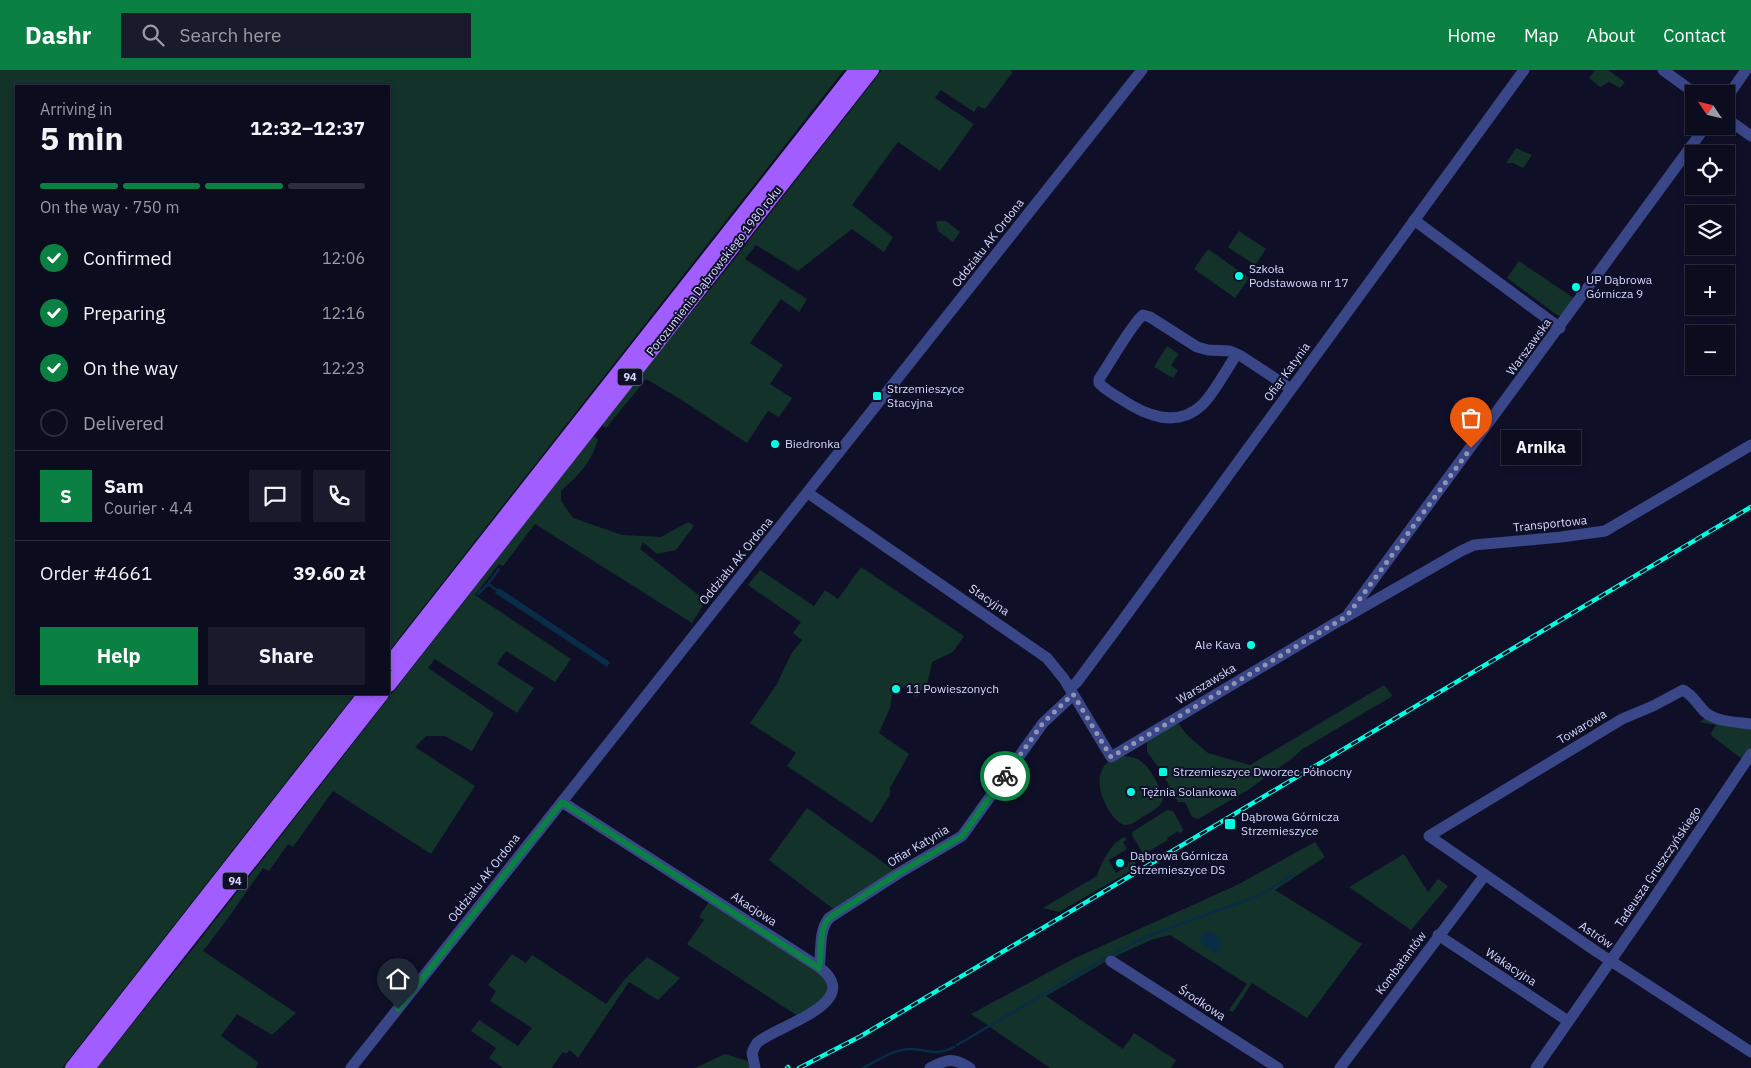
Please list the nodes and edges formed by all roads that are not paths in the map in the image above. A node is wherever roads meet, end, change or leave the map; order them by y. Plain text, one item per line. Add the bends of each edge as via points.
1 (856, 70) edge
2 (872, 70) edge
3 (1142, 70) edge
4 (1524, 70) edge
5 (1663, 70) edge
6 (1746, 70) edge
7 (1735, 85) edge
8 (1685, 86) edge
9 (1735, 124) edge
10 (1699, 135) edge
11 (1751, 136) edge
12 (1414, 220) junction
13 (1560, 328) junction
14 (1237, 354) junction
15 (1292, 388) junction
16 (1751, 445) edge
17 (808, 493) junction
18 (1372, 582) junction
19 (1385, 594) junction
20 (1347, 616) junction
21 (390, 663) edge
22 (390, 684) edge
23 (1072, 691) junction
24 (364, 695) edge
25 (381, 695) edge
26 (1751, 724) edge
27 (1121, 751) joint
28 (1751, 754) edge
29 (562, 802) junction
30 (1429, 836) joint
31 (1484, 874) junction
32 (1438, 935) junction
33 (1610, 960) junction
34 (1111, 961) dead end
35 (819, 968) junction
36 (1568, 1022) junction
37 (1751, 1052) edge
38 (72, 1068) edge
39 (88, 1068) edge
40 (351, 1068) edge
41 (755, 1068) edge
42 (930, 1068) edge
43 (970, 1068) edge
44 (1278, 1068) edge
45 (1340, 1068) edge
46 (1536, 1068) edge

1 - 21 main road, Porozumienia Dąbrowskiego 1980 roku / 94
2 - 22 main road, Porozumienia Dąbrowskiego 1980 roku / 94
3 - 17 street, Oddziału AK Ordona
4 - 12 street, Ofiar Katynia
5 - 8 street
6 - 7 street
9 - 11 street
10 - 13 street, Warszawska
12 - 13 street
12 - 15 street, Ofiar Katynia
13 - 18 street, Warszawska
14 - 14 street via 1196,347 1144,315 1129,333 1099,383 1143,413 1161,417 1182,416 1204,404
14 - 15 street
15 - 23 street, Ofiar Katynia
16 - 19 street, Transportowa via 1605,531 1474,545
17 - 23 street, Stacyjna via 1035,648 1054,665
17 - 29 street, Oddziału AK Ordona
18 - 19 street via 1379,593
18 - 20 street, Warszawska
19 - 20 street, Transportowa
20 - 27 street, Warszawska
23 - 27 street, Stacyjna via 1111,757
23 - 35 street, Ofiar Katynia via 1043,723 962,836 836,913 825,923
24 - 38 main road, 94
25 - 39 main road, 94
26 - 30 street, Towarowa via 1712,717 1684,690 1622,719
28 - 33 street, Tadeusza Gruszczyńskiego
29 - 35 street, Akacjowa
29 - 40 street, Oddziału AK Ordona
30 - 31 street, Astrów
31 - 32 street, Kombatantów
31 - 33 street, Astrów
32 - 36 street, Wakacyjna
32 - 45 street, Kombatantów
33 - 36 street, Tadeusza Gruszczyńskiego
33 - 37 street, Astrów
34 - 44 street, Środkowa
35 - 41 street, Akacjowa via 832,984 831,995 821,1007 758,1042 752,1053
36 - 46 street, Tadeusza Gruszczyńskiego
42 - 43 street via 953,1060

